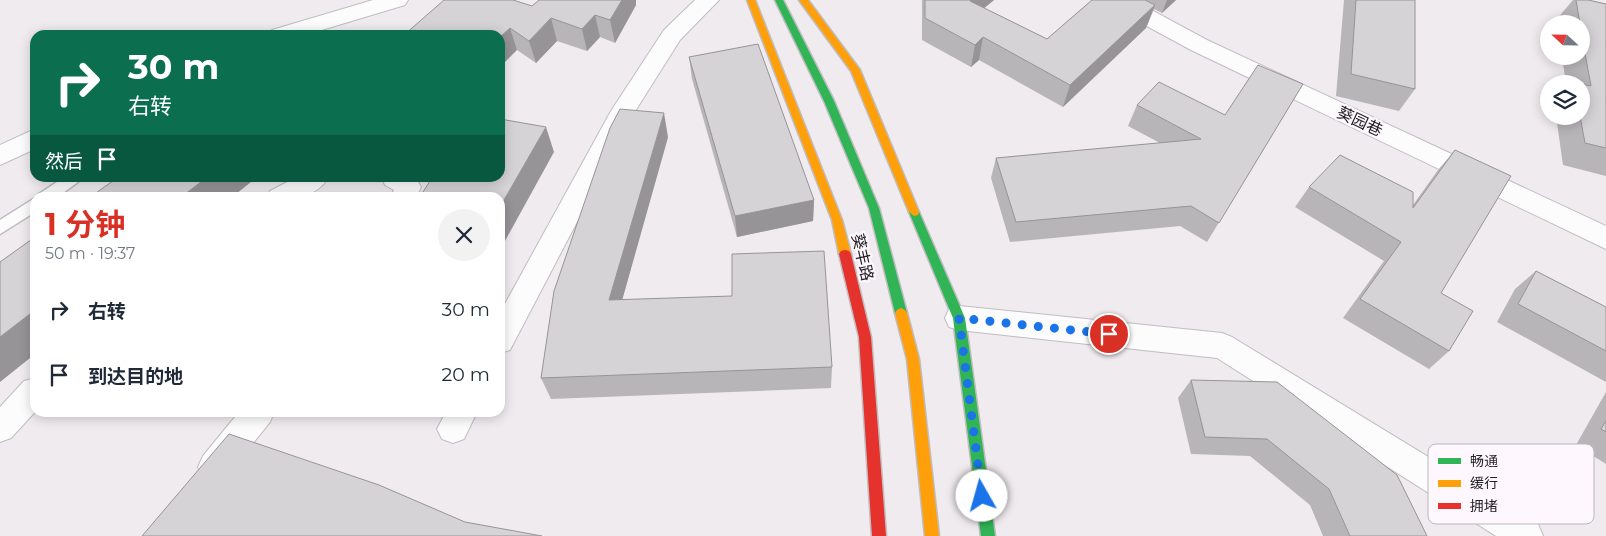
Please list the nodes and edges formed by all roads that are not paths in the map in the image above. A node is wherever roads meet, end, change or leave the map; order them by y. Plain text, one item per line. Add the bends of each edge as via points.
1 (397, 0) edge
2 (708, 0) edge
3 (751, 0) edge
4 (803, 0) edge
5 (1116, 0) edge
6 (779, 2) edge
7 (297, 30) edge
8 (30, 141) edge
9 (0, 156) edge
10 (67, 182) edge
11 (308, 182) edge
12 (400, 182) edge
13 (53, 192) edge
14 (290, 192) edge
15 (406, 192) edge
16 (30, 207) edge
17 (0, 228) edge
18 (1606, 238) edge
19 (959, 318) junction
20 (505, 331) edge
21 (30, 396) edge
22 (254, 417) edge
23 (0, 428) edge
24 (1428, 475) edge
25 (196, 490) edge
26 (1507, 524) edge
27 (879, 536) edge
28 (932, 536) edge
29 (988, 536) edge
30 (1526, 536) edge

1 - 7 street
2 - 20 street via 672,35 622,111
3 - 27 main road, 葵丰路 via 837,220 850,274 865,337
4 - 19 main road via 856,70
5 - 18 street, 葵园巷 via 1199,45
6 - 28 main road via 829,101 874,208 913,359
8 - 9 street
10 - 13 lane
11 - 14 street
12 - 15 street via 408,187
16 - 17 lane
19 - 24 street via 1222,346
19 - 29 main road
21 - 23 street
22 - 25 street
26 - 30 street

